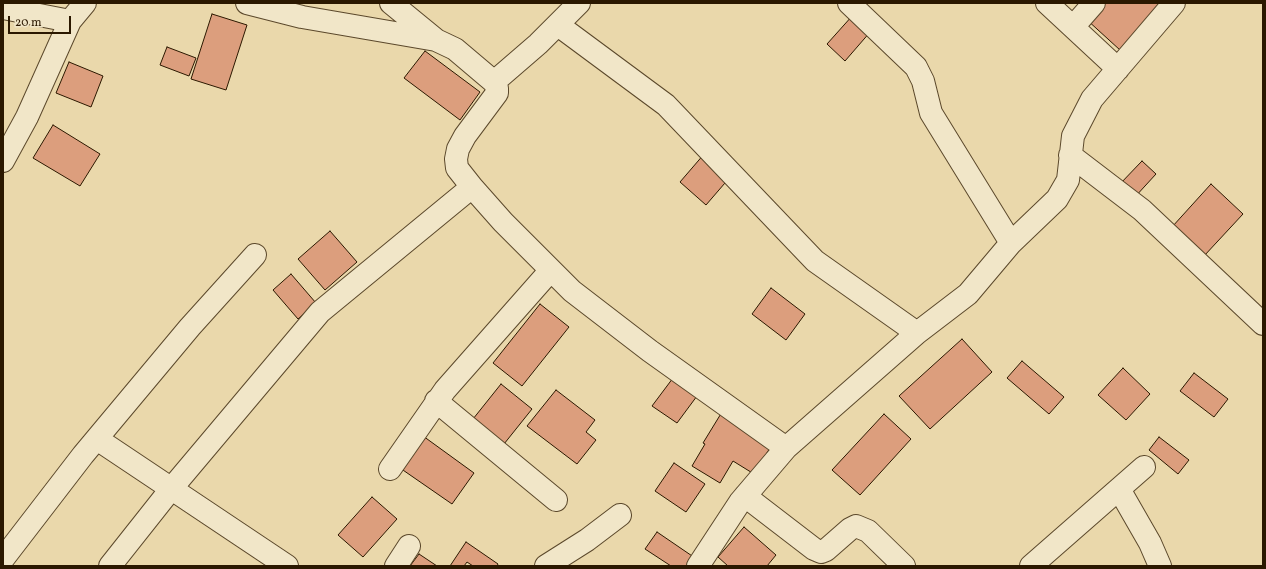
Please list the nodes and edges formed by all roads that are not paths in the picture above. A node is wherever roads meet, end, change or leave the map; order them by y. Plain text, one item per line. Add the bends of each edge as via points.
1 (84, 3) edge
2 (247, 3) edge
3 (391, 3) edge
4 (579, 3) edge
5 (849, 3) edge
6 (1047, 3) edge
7 (1094, 3) edge
8 (1174, 3) edge
9 (3, 8) edge
10 (70, 21) junction
11 (558, 25) junction
12 (1073, 27) junction
13 (436, 40) junction
14 (1118, 69) junction
15 (494, 82) junction
16 (1070, 155) junction
17 (3, 161) edge
18 (472, 187) junction
19 (1011, 244) junction
20 (256, 254) dead end
21 (550, 271) junction
22 (1263, 324) edge
23 (917, 333) junction
24 (436, 401) junction
25 (97, 439) junction
26 (786, 448) junction
27 (1144, 467) dead end
28 (390, 469) dead end
29 (171, 489) junction
30 (1119, 489) junction
31 (744, 496) junction
32 (556, 500) dead end
33 (620, 515) dead end
34 (409, 546) dead end
35 (3, 559) edge
36 (110, 566) edge
37 (287, 566) edge
38 (396, 566) edge
39 (546, 566) edge
40 (698, 566) edge
41 (904, 566) edge
42 (1031, 566) edge
43 (1160, 566) edge

1 - 10 street
2 - 13 street via 302,17
3 - 13 street
4 - 11 street
5 - 19 street via 916,67 923,81 931,113
6 - 12 street
7 - 12 street
8 - 14 street
9 - 10 street
10 - 17 street via 27,117
11 - 15 street
11 - 23 street via 666,105 815,261
12 - 14 street
13 - 15 street via 455,49
14 - 16 street via 1092,99 1081,118 1073,136
15 - 18 street via 497,94 465,136 457,154 457,168
16 - 19 street via 1068,180 1064,190
16 - 22 street via 1142,210
18 - 21 street
18 - 29 street via 320,312
19 - 23 street via 968,294
20 - 25 street via 190,327
21 - 24 street
21 - 26 street via 650,351
23 - 26 street
24 - 28 street
24 - 32 street
25 - 29 street
25 - 35 street
26 - 31 street
27 - 30 street
29 - 36 street
29 - 37 street
30 - 42 street
30 - 43 street
31 - 40 street
31 - 41 street via 814,549 821,552 826,550 856,526 868,531
33 - 39 street
34 - 38 street

